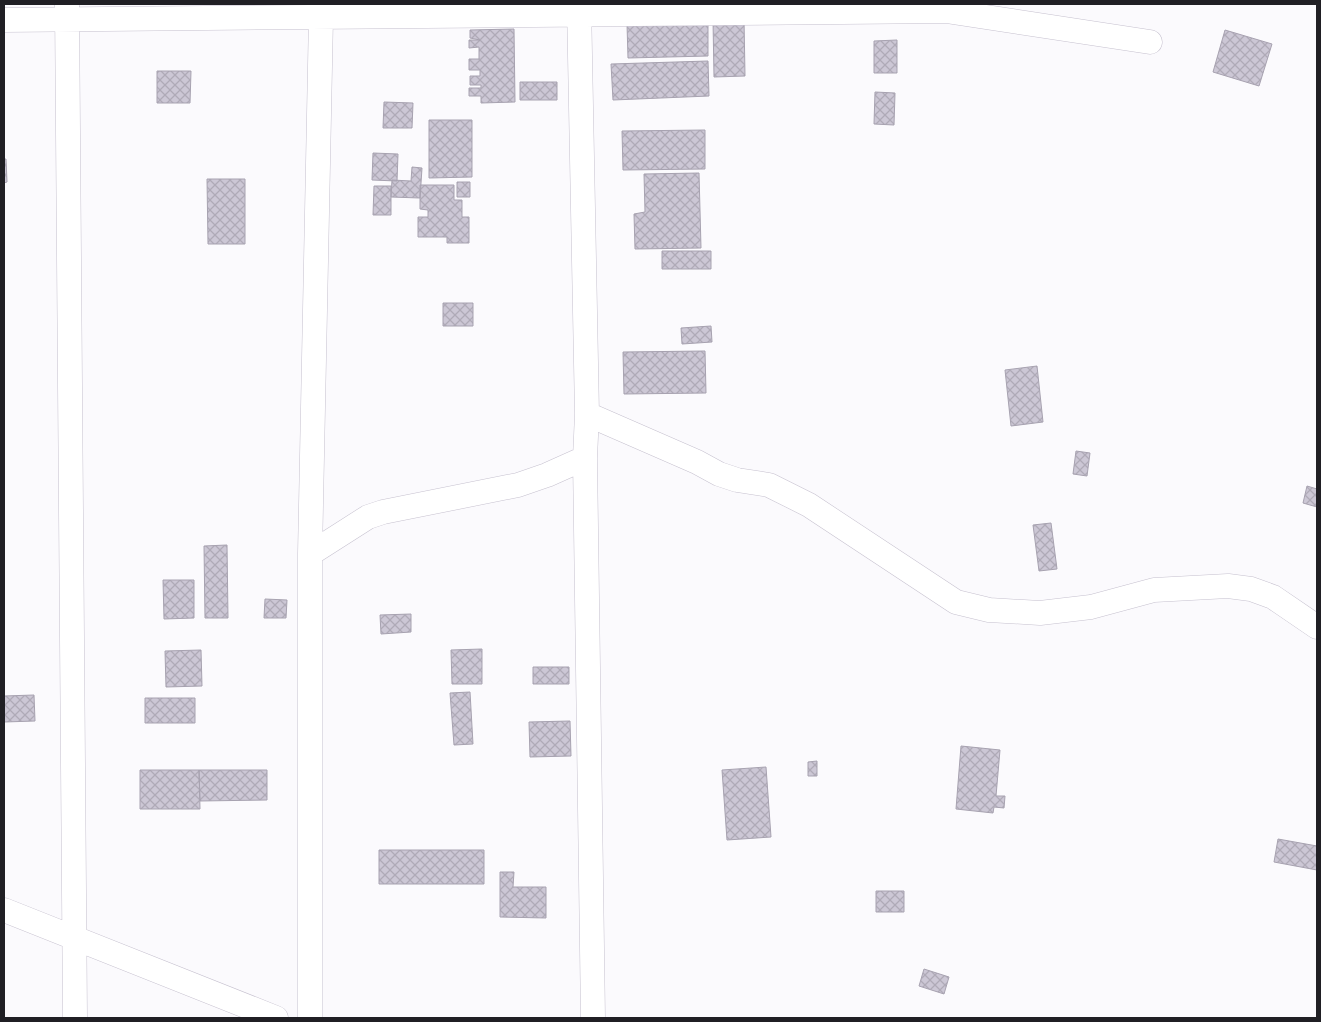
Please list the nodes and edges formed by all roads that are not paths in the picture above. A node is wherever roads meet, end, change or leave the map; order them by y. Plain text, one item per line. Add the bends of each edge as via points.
1 (579, 9) edge
2 (67, 12) edge
3 (321, 17) junction
4 (4, 20) edge
5 (1150, 42) dead end
6 (587, 414) junction
7 (585, 458) junction
8 (310, 554) junction
9 (1317, 627) edge
10 (4, 910) edge
11 (74, 936) junction
12 (75, 1018) edge
13 (276, 1018) edge
14 (310, 1018) edge
15 (593, 1018) edge

1 - 3 street
1 - 5 street via 946,11
1 - 6 street
2 - 3 street
2 - 4 street
2 - 11 street
3 - 8 street
6 - 7 street
6 - 9 street via 719,474 768,485 810,505 956,602 989,610 1040,613 1091,607 1154,590 1228,586 1274,597
7 - 8 street via 518,485 368,517
7 - 15 street
8 - 14 street
10 - 11 street
11 - 12 street
11 - 13 street

